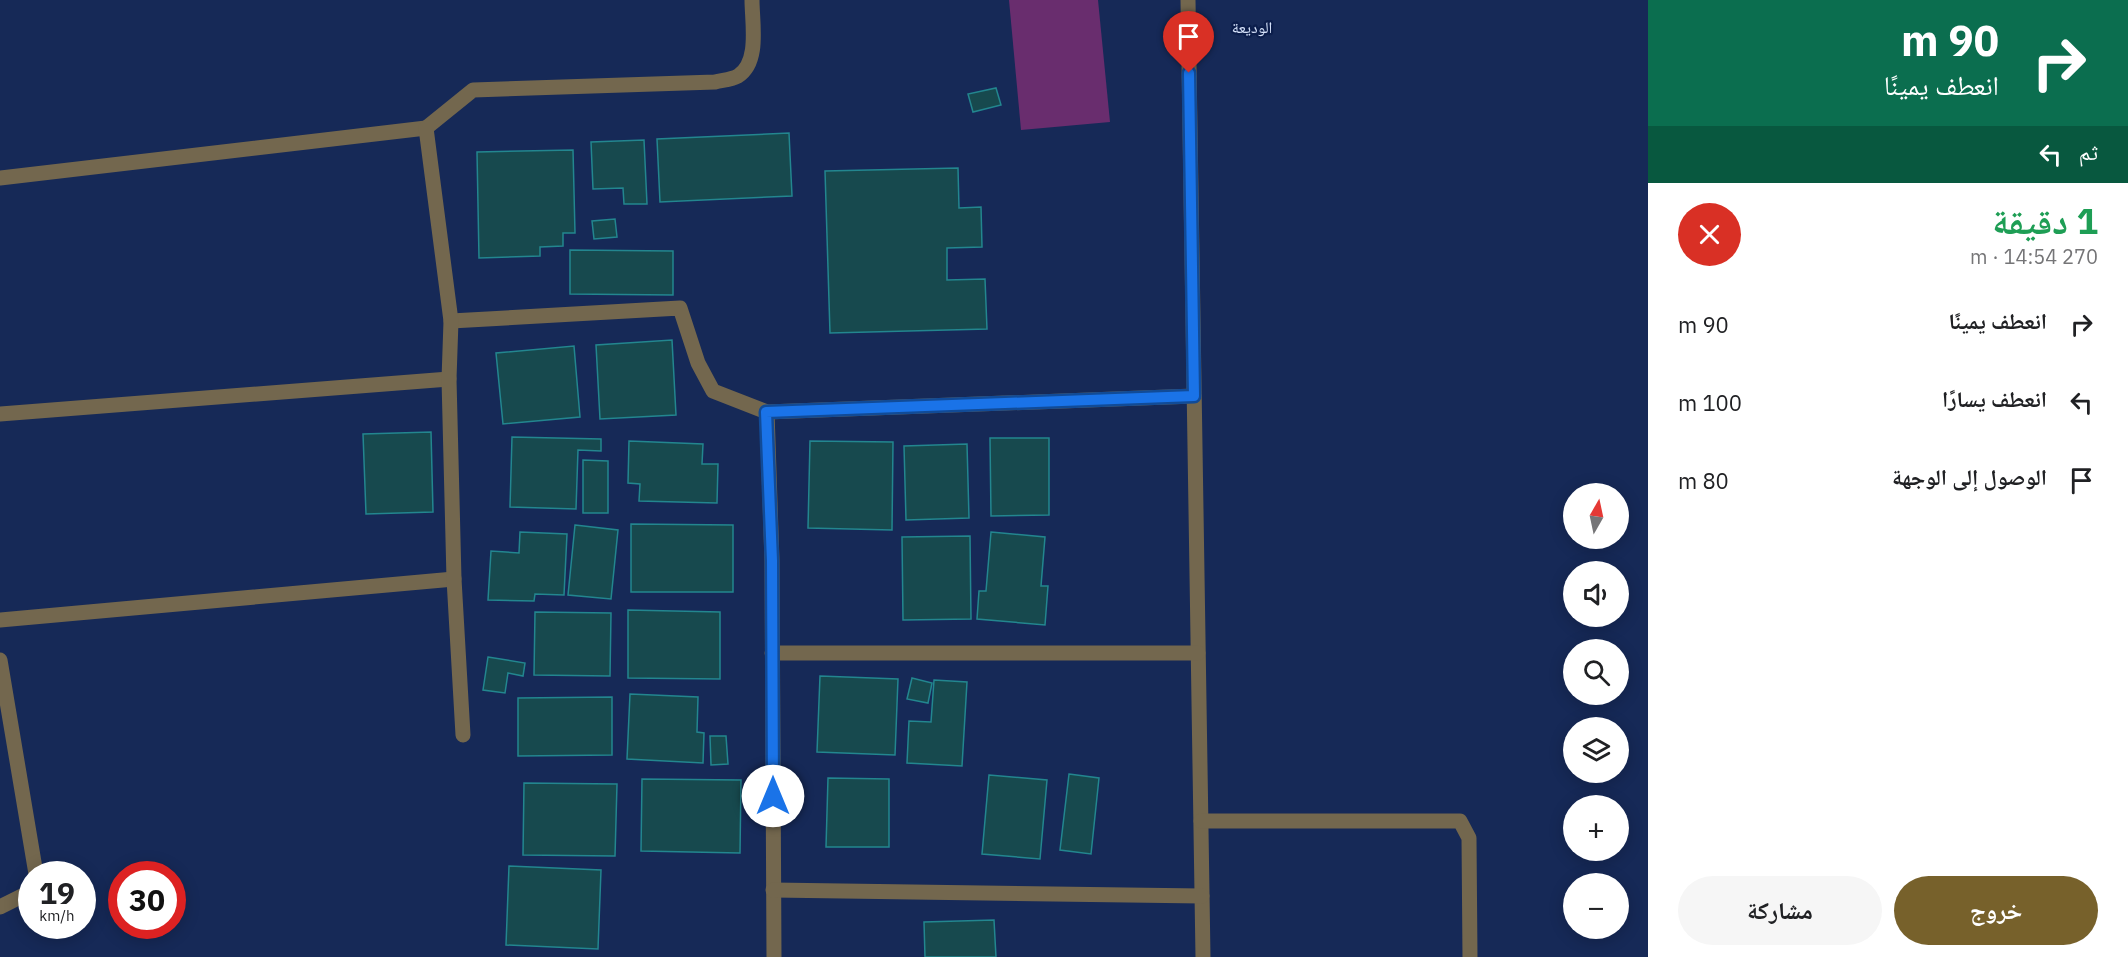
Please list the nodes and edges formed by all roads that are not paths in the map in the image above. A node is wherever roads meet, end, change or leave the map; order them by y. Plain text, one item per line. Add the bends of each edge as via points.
1 (752, 0) edge
2 (1188, 0) edge
3 (426, 128) junction
4 (0, 178) edge
5 (451, 321) junction
6 (449, 379) junction
7 (1194, 396) junction
8 (766, 412) junction
9 (0, 414) edge
10 (454, 579) junction
11 (0, 620) edge
12 (772, 653) junction
13 (1198, 653) junction
14 (0, 660) edge
15 (463, 735) dead end
16 (1201, 821) junction
17 (34, 861) edge
18 (773, 890) junction
19 (1202, 896) junction
20 (18, 898) edge
21 (0, 907) edge
22 (774, 957) edge
23 (1203, 957) edge
24 (1470, 957) edge

1 - 3 street via 752,57 736,78 715,82 473,90
2 - 7 street
3 - 4 street
3 - 5 street
5 - 6 street
5 - 8 street via 680,309 698,363 713,391
6 - 9 street
6 - 10 street
7 - 8 street
7 - 13 street
8 - 12 street
10 - 11 street
10 - 15 street
12 - 13 street
12 - 18 street
13 - 16 street
14 - 17 street
16 - 19 street
16 - 24 street via 1460,821 1469,838
18 - 19 street
18 - 22 street
19 - 23 street
20 - 21 street

